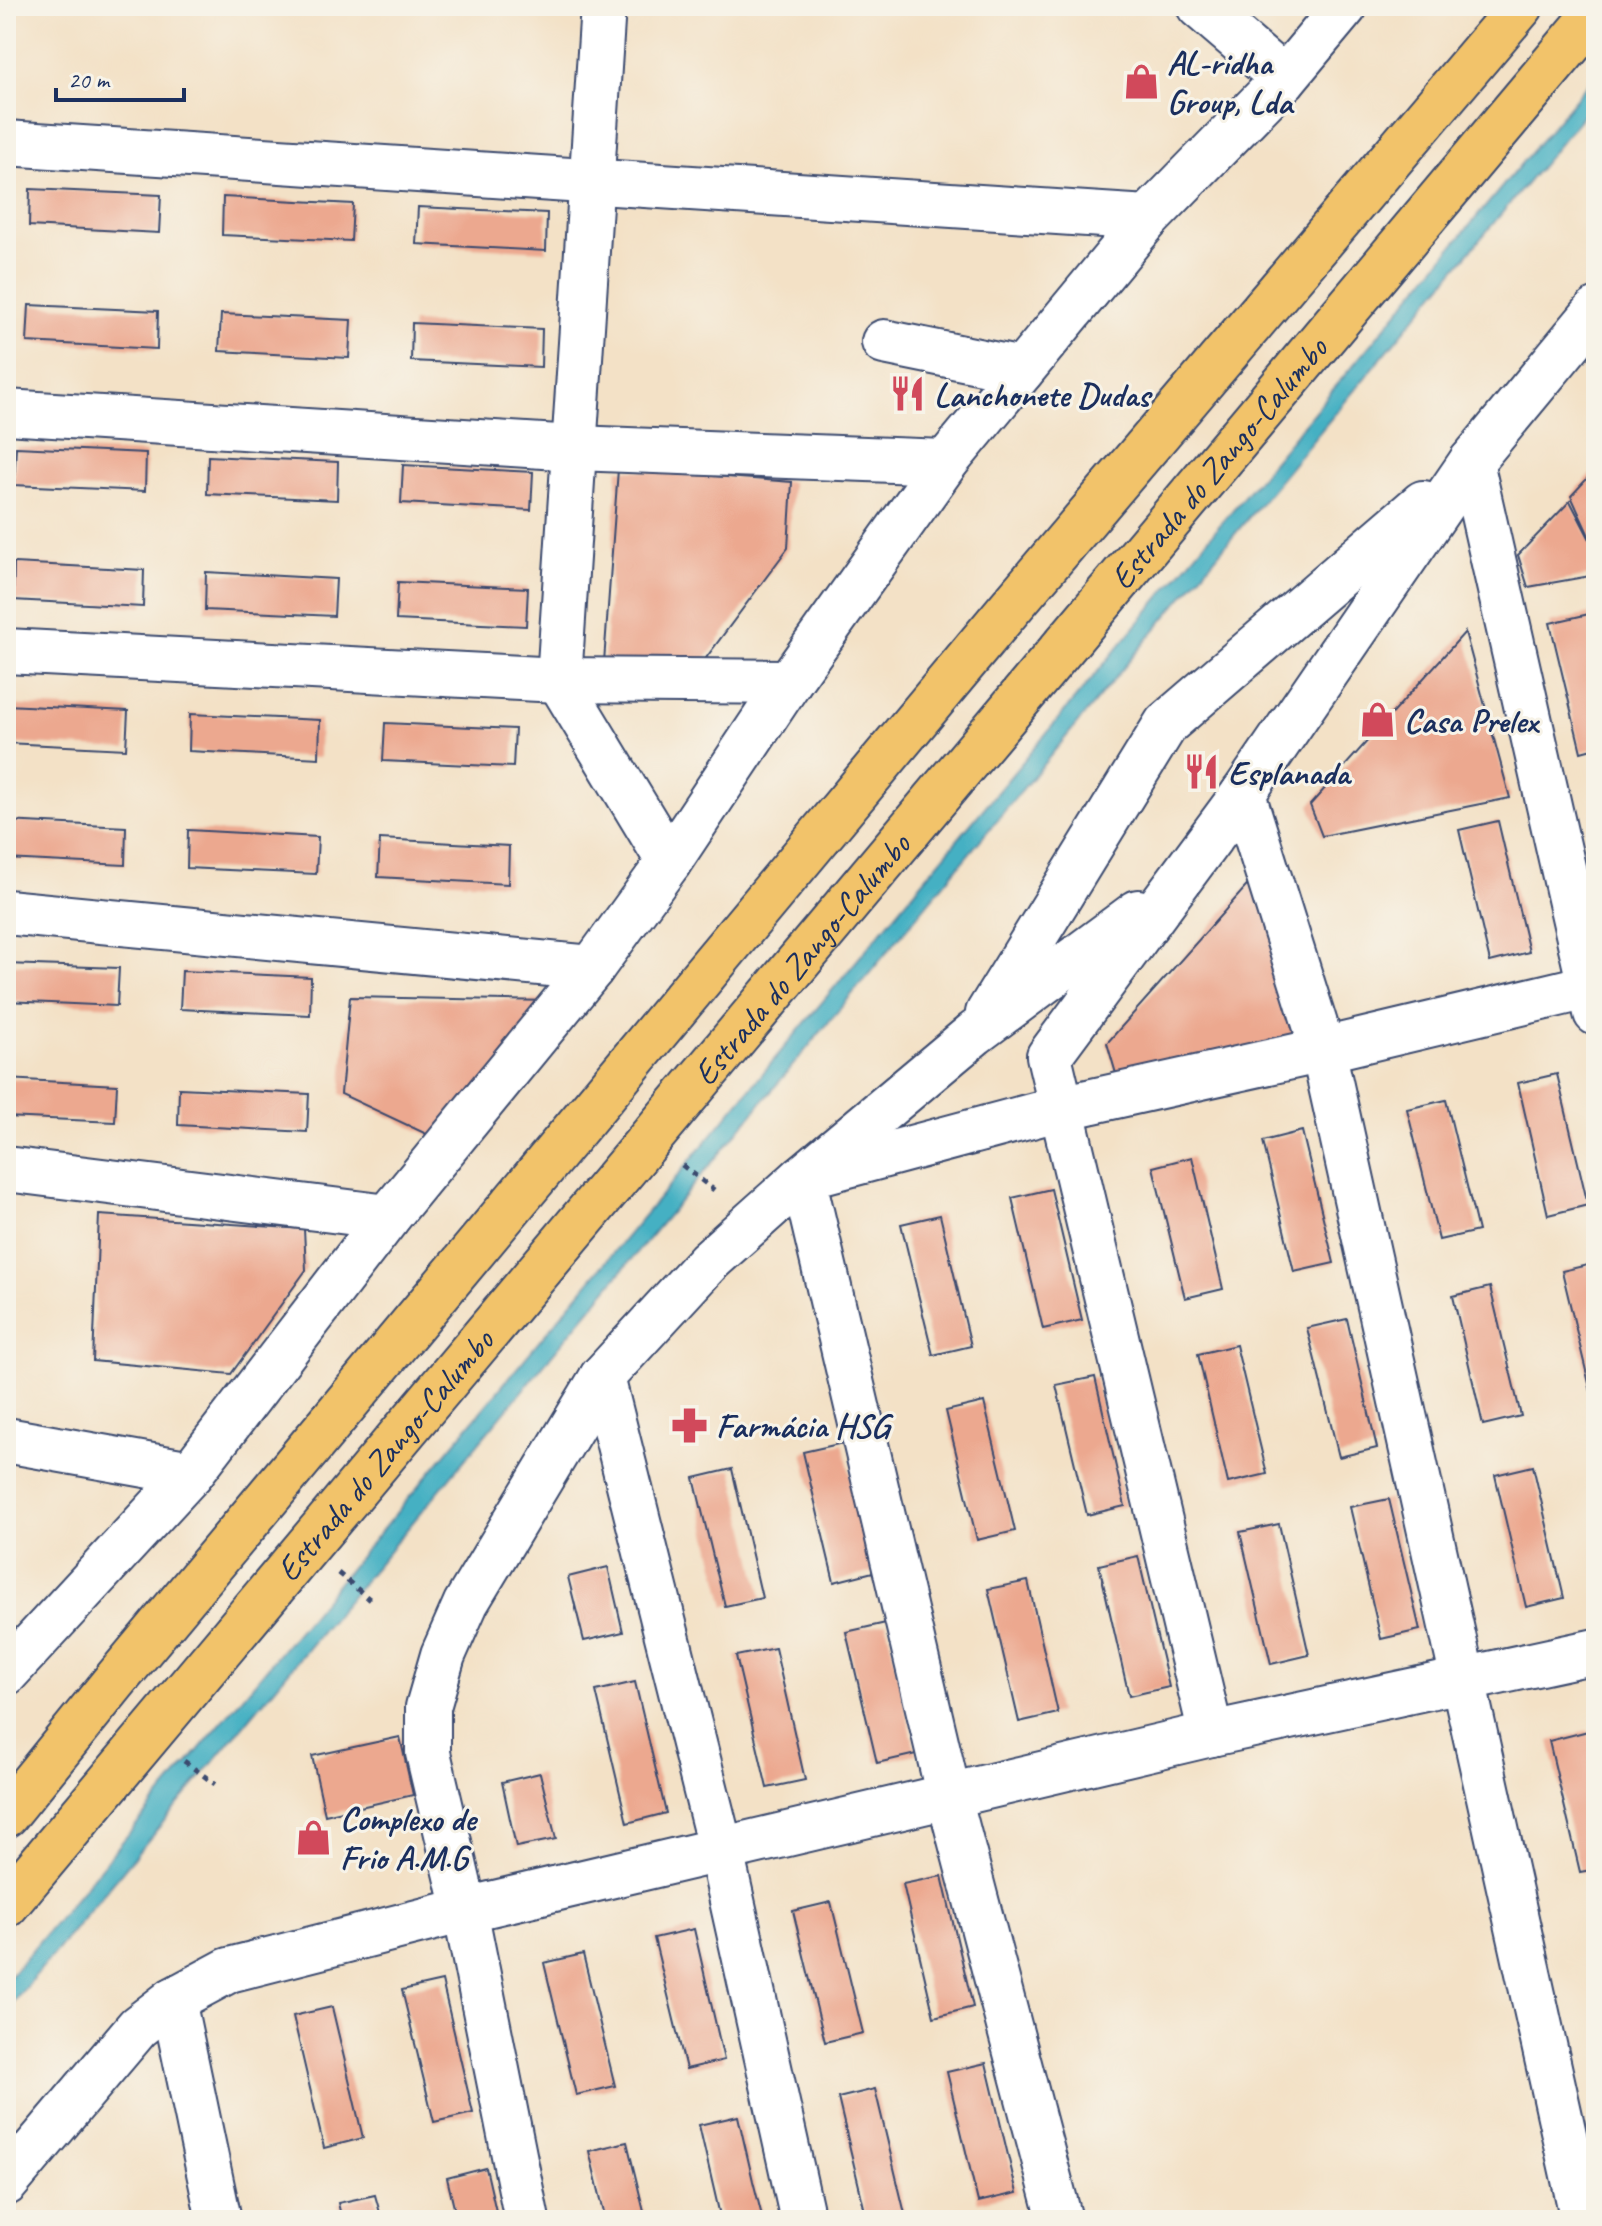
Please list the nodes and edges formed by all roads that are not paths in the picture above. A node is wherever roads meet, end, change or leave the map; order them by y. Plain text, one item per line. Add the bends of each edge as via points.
1 (603, 6) edge
2 (1199, 6) edge
3 (1345, 6) edge
4 (1521, 6) edge
5 (1596, 13) edge
6 (1284, 79) junction
7 (6, 143) edge
8 (592, 180) junction
9 (1148, 218) junction
10 (1595, 316) edge
11 (884, 342) dead end
12 (1022, 370) junction
13 (6, 412) edge
14 (575, 448) junction
15 (946, 462) junction
16 (1471, 462) junction
17 (6, 651) edge
18 (559, 680) junction
19 (789, 682) junction
20 (1243, 794) junction
21 (669, 862) junction
22 (1173, 887) junction
23 (6, 912) edge
24 (592, 968) junction
25 (1594, 996) edge
26 (975, 1033) junction
27 (1323, 1050) junction
28 (1061, 1108) junction
29 (6, 1169) edge
30 (803, 1177) junction
31 (388, 1217) junction
32 (602, 1377) junction
33 (6, 1440) edge
34 (191, 1473) junction
35 (1596, 1651) edge
36 (6, 1673) edge
37 (1463, 1681) junction
38 (1211, 1734) junction
39 (949, 1797) junction
40 (6, 1815) edge
41 (721, 1851) junction
42 (6, 1905) edge
43 (465, 1910) junction
44 (173, 2000) junction
45 (6, 2183) edge
46 (219, 2220) edge
47 (527, 2220) edge
48 (803, 2220) edge
49 (1060, 2220) edge
50 (1583, 2220) edge

1 - 8 street
2 - 6 street
3 - 6 street
4 - 40 main road, Estrada do Zango-Calumbo via 1009,609
5 - 42 main road, Estrada do Zango-Calumbo
6 - 9 street
7 - 8 street
8 - 9 street
8 - 14 street
9 - 12 street
10 - 16 street
11 - 12 street
12 - 15 street
13 - 14 street
14 - 15 street
14 - 18 street
15 - 19 street
16 - 20 street
16 - 25 street
16 - 26 street via 1166,724
17 - 18 street
18 - 19 street
18 - 21 street
19 - 21 street
20 - 22 street
20 - 27 street
21 - 24 street
22 - 26 street
22 - 28 street via 1049,1056
23 - 24 street
24 - 31 street
25 - 27 street
26 - 30 street
27 - 28 street
27 - 37 street
28 - 30 street
28 - 38 street
29 - 31 street
30 - 32 street via 708,1262
30 - 39 street
31 - 34 street
32 - 41 street
32 - 43 street via 466,1603 428,1707 428,1753
33 - 34 street
34 - 36 street
35 - 37 street
37 - 38 street
37 - 50 street
38 - 39 street
39 - 41 street
39 - 49 street
41 - 43 street
41 - 48 street
43 - 44 street via 229,1970
43 - 47 street
44 - 45 street via 138,2027
44 - 46 street

